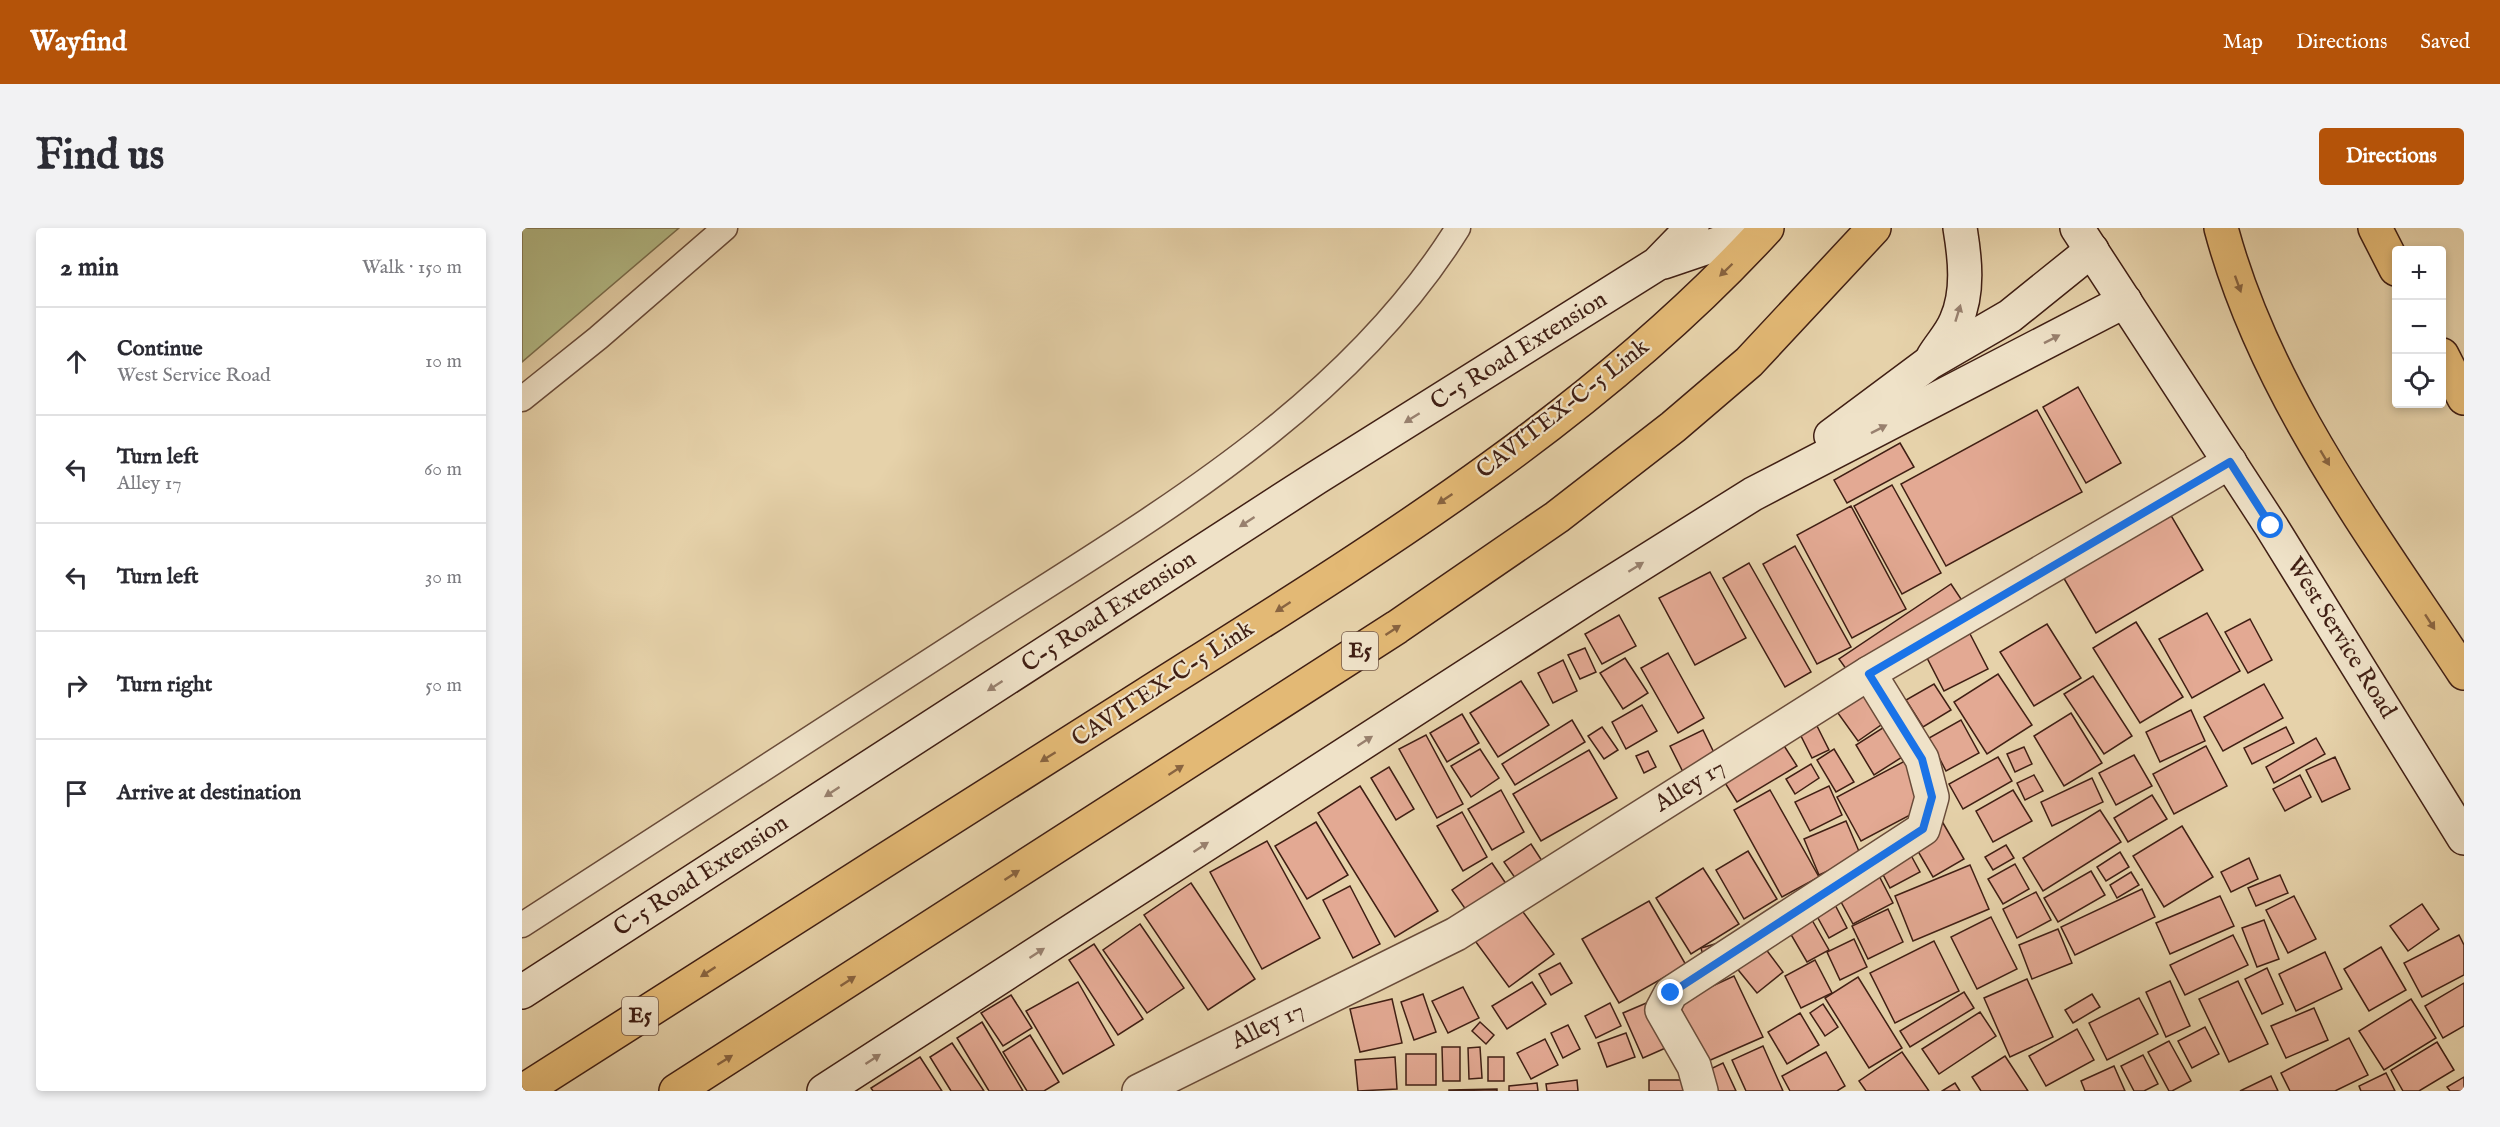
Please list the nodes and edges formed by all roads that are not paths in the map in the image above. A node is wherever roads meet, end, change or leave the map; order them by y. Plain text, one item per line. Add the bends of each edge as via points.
1 (725, 228) edge
2 (1458, 228) edge
3 (1692, 228) edge
4 (1765, 228) edge
5 (1874, 228) edge
6 (1960, 228) edge
7 (2221, 228) edge
8 (2375, 228) edge
9 (2085, 239) edge
10 (2392, 260) edge
11 (1657, 264) junction
12 (2125, 301) junction
13 (1929, 363) junction
14 (2446, 363) edge
15 (2464, 398) edge
16 (522, 399) edge
17 (2230, 462) junction
18 (1753, 494) junction
19 (2464, 673) edge
20 (1869, 674) junction
21 (2464, 838) edge
22 (522, 925) edge
23 (522, 992) edge
24 (523, 1091) edge
25 (676, 1091) edge
26 (824, 1091) edge
27 (1139, 1091) edge
28 (1701, 1091) edge

1 - 16 lane
2 - 22 lane via 1437,261 1346,365 1303,405 1172,504
3 - 11 main road, C-5 Road Extension
4 - 11 main road
4 -> 24 highway, CAVITEX–C-5 Link / E5 via 1679,317 1463,487 1193,665
25 -> 5 highway, E5 via 1397,627 1575,504 1749,362
13 -> 6 main road via 1956,321 1964,290
7 -> 19 highway via 2250,316 2298,414
8 - 10 highway
9 - 12 main road, West Service Road
9 - 13 main road via 2010,316
11 -> 23 main road, C-5 Road Extension via 1316,478
12 - 17 main road, West Service Road
18 -> 12 main road
13 - 18 main road
14 - 15 highway
17 - 20 main road, Alley 17
17 - 21 main road, West Service Road
26 -> 18 main road
20 - 27 main road, Alley 17 via 1456,933
20 - 28 main road via 1922,759 1932,797 1923,829 1671,993 1662,1010 1694,1066

